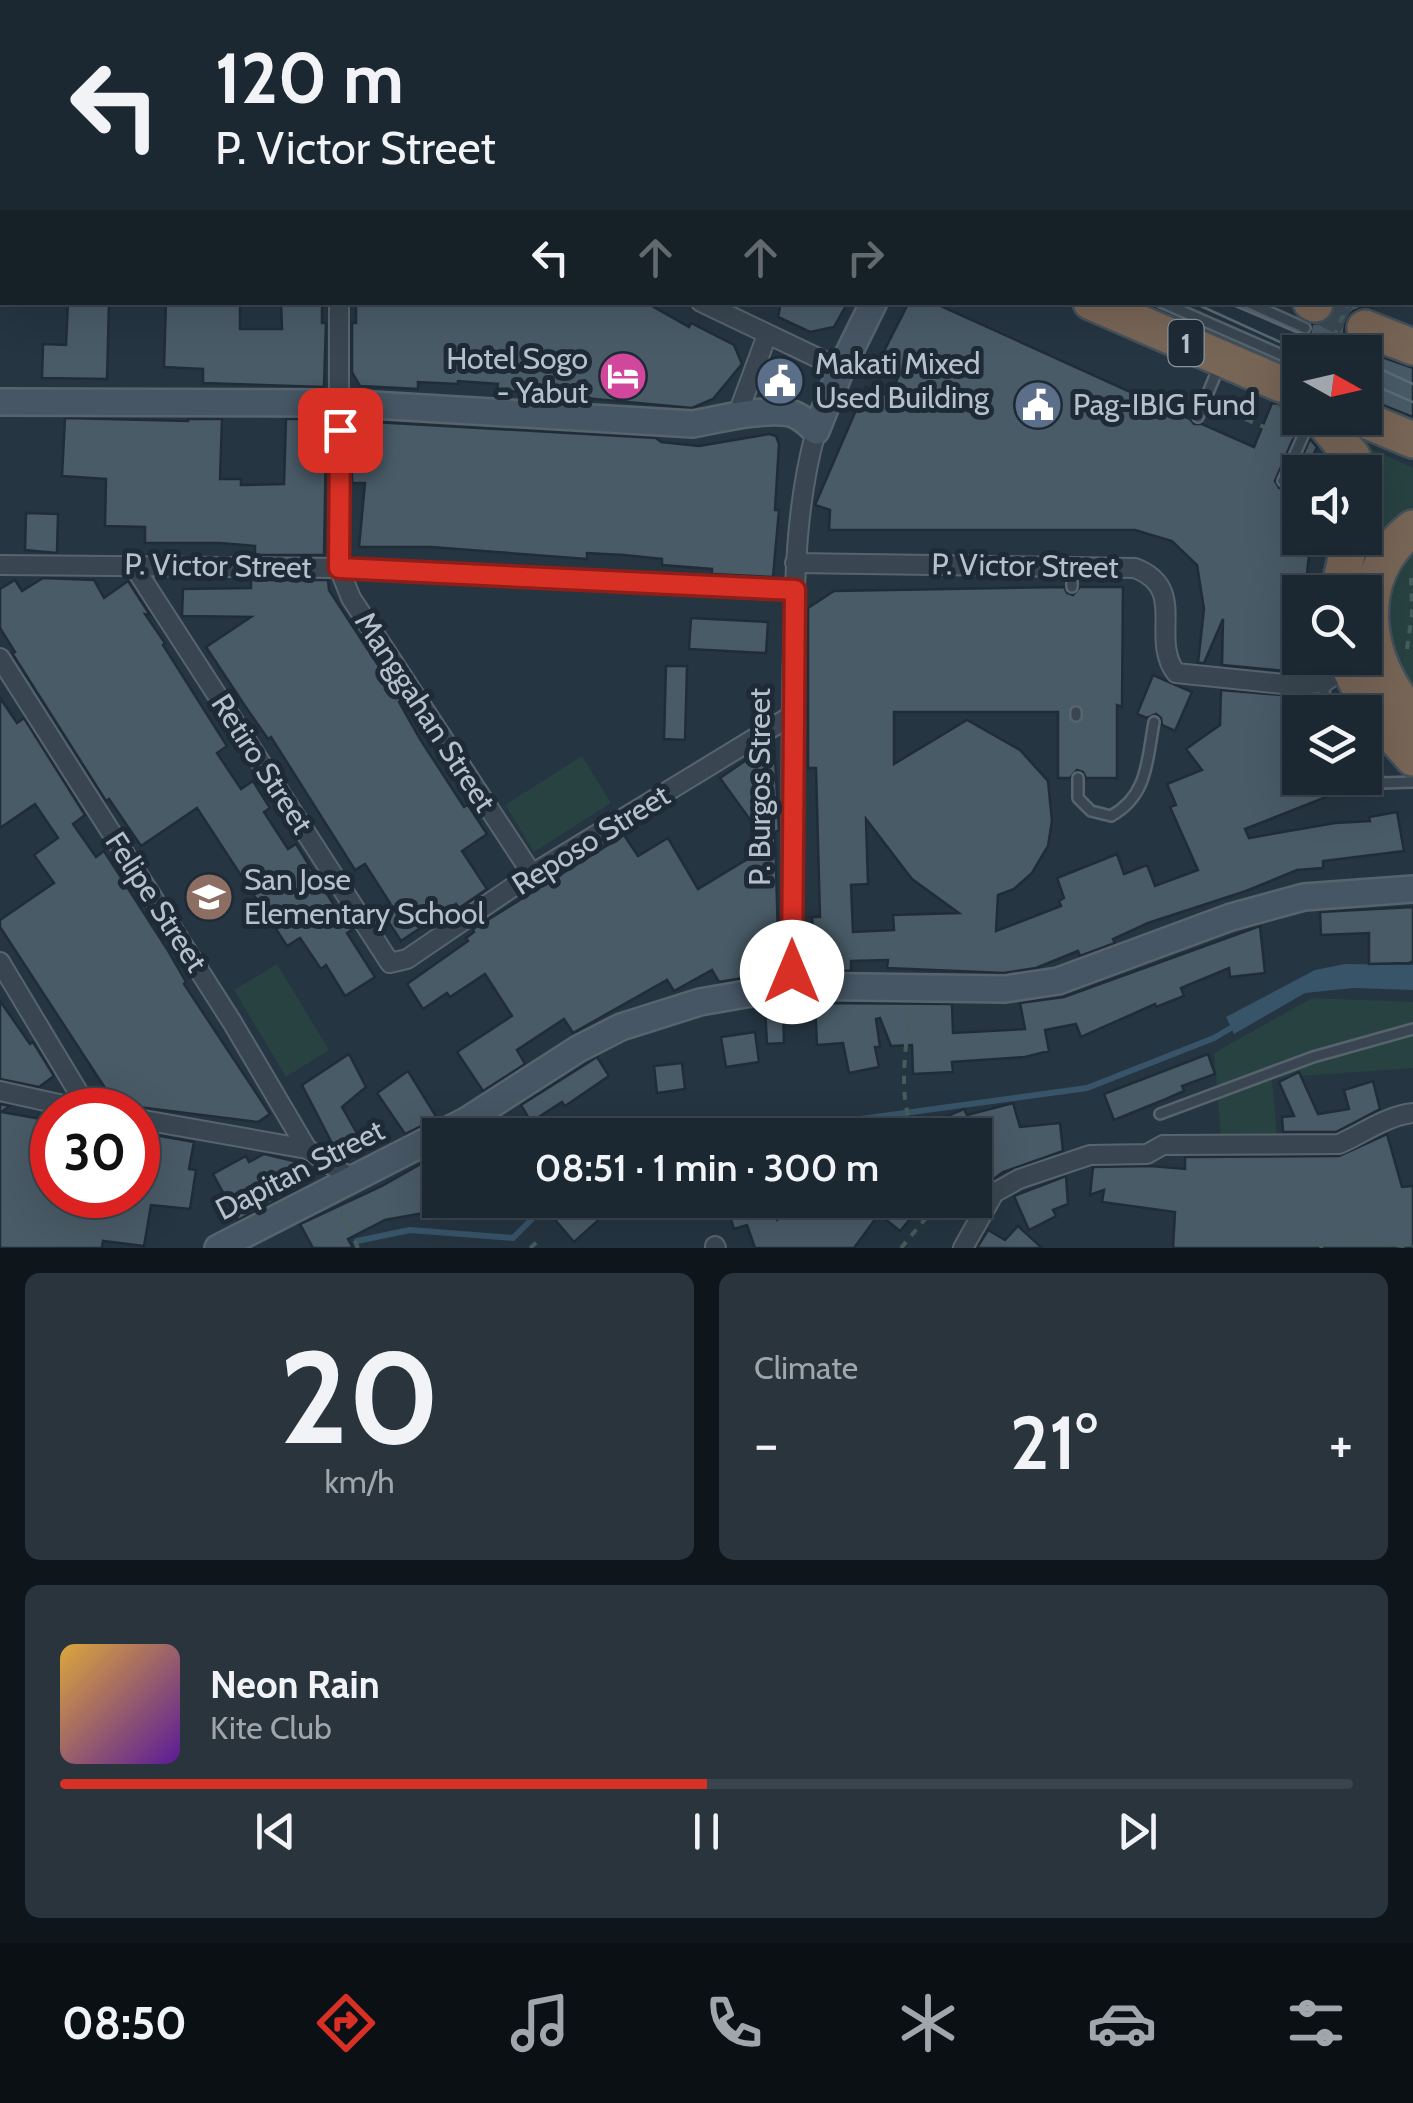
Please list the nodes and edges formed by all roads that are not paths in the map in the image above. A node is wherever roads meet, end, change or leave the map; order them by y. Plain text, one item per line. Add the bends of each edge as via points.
1 (339, 305) edge
2 (707, 305) edge
3 (872, 305) edge
4 (1099, 305) edge
5 (1166, 305) edge
6 (1269, 305) edge
7 (1329, 313) edge
8 (767, 335) junction
9 (1413, 347) edge
10 (841, 368) junction
11 (1282, 370) tunnel mouth
12 (1282, 371) tunnel mouth
13 (1215, 376) dead end
14 (0, 402) edge
15 (339, 403) junction
16 (736, 416) junction
17 (1198, 417) dead end
18 (816, 431) junction
19 (1382, 433) edge
20 (1336, 435) edge
21 (1413, 440) edge
22 (1351, 455) edge
23 (1413, 528) edge
24 (795, 563) junction
25 (133, 564) junction
26 (1072, 565) junction
27 (0, 566) edge
28 (339, 568) junction
29 (1072, 587) dead end
30 (795, 590) junction
31 (0, 658) edge
32 (1322, 675) edge
33 (1344, 675) edge
34 (1413, 715) edge
35 (792, 716) junction
36 (1154, 722) dead end
37 (1413, 758) edge
38 (1078, 778) dead end
39 (1413, 782) edge
40 (1382, 783) edge
41 (532, 874) junction
42 (1413, 888) edge
43 (0, 962) edge
44 (390, 963) joint
45 (792, 986) junction
46 (1413, 1029) edge
47 (75, 1088) edge
48 (0, 1091) edge
49 (30, 1097) edge
50 (1412, 1112) edge
51 (1160, 1114) dead end
52 (160, 1123) edge
53 (308, 1149) junction
54 (354, 1180) junction
55 (218, 1248) edge
56 (964, 1248) edge

1 - 15 street, Manggahan Street
2 - 8 street
3 - 10 street, P. Burgos Street
4 - 12 highway, 1
5 - 11 lane
6 - 7 lane
7 - 9 highway
8 - 10 street
8 - 16 street
10 - 18 street, P. Burgos Street
13 - 17 lane
14 - 15 street
15 - 16 street via 694,424
15 - 28 street, Manggahan Street
16 - 18 street via 788,413
18 - 24 street, P. Burgos Street via 804,473
19 - 21 highway
20 - 22 highway
23 - 34 highway via 1381,568 1370,624 1380,668
24 - 26 street, P. Victor Street
24 - 30 street, P. Burgos Street
25 - 27 street, P. Victor Street
25 - 28 street, P. Victor Street
25 - 44 street, Retiro Street
26 - 29 lane
26 - 32 street, P. Victor Street via 1135,568 1161,584 1174,678 1293,685
28 - 30 street, P. Victor Street
28 - 41 street, Manggahan Street via 351,598
30 - 35 street, P. Burgos Street
31 - 53 street, Felipe Street
33 - 37 highway
35 - 41 street, Reposo Street
35 - 45 street, P. Burgos Street
36 - 38 lane via 1131,806 1111,816 1091,811 1078,798
39 - 40 lane
41 - 44 street, Reposo Street via 406,959
42 - 45 street, Dapitan Street via 1304,898 1231,916 1058,981 1004,989
43 - 47 street
45 - 54 street, Dapitan Street via 700,1002 620,1027
46 - 51 lane via 1313,1057
48 - 49 street
50 - 56 street via 1339,1144 1163,1145 1147,1154 1090,1155 1063,1163 994,1193
52 - 53 street
53 - 54 street
54 - 55 street, Dapitan Street

